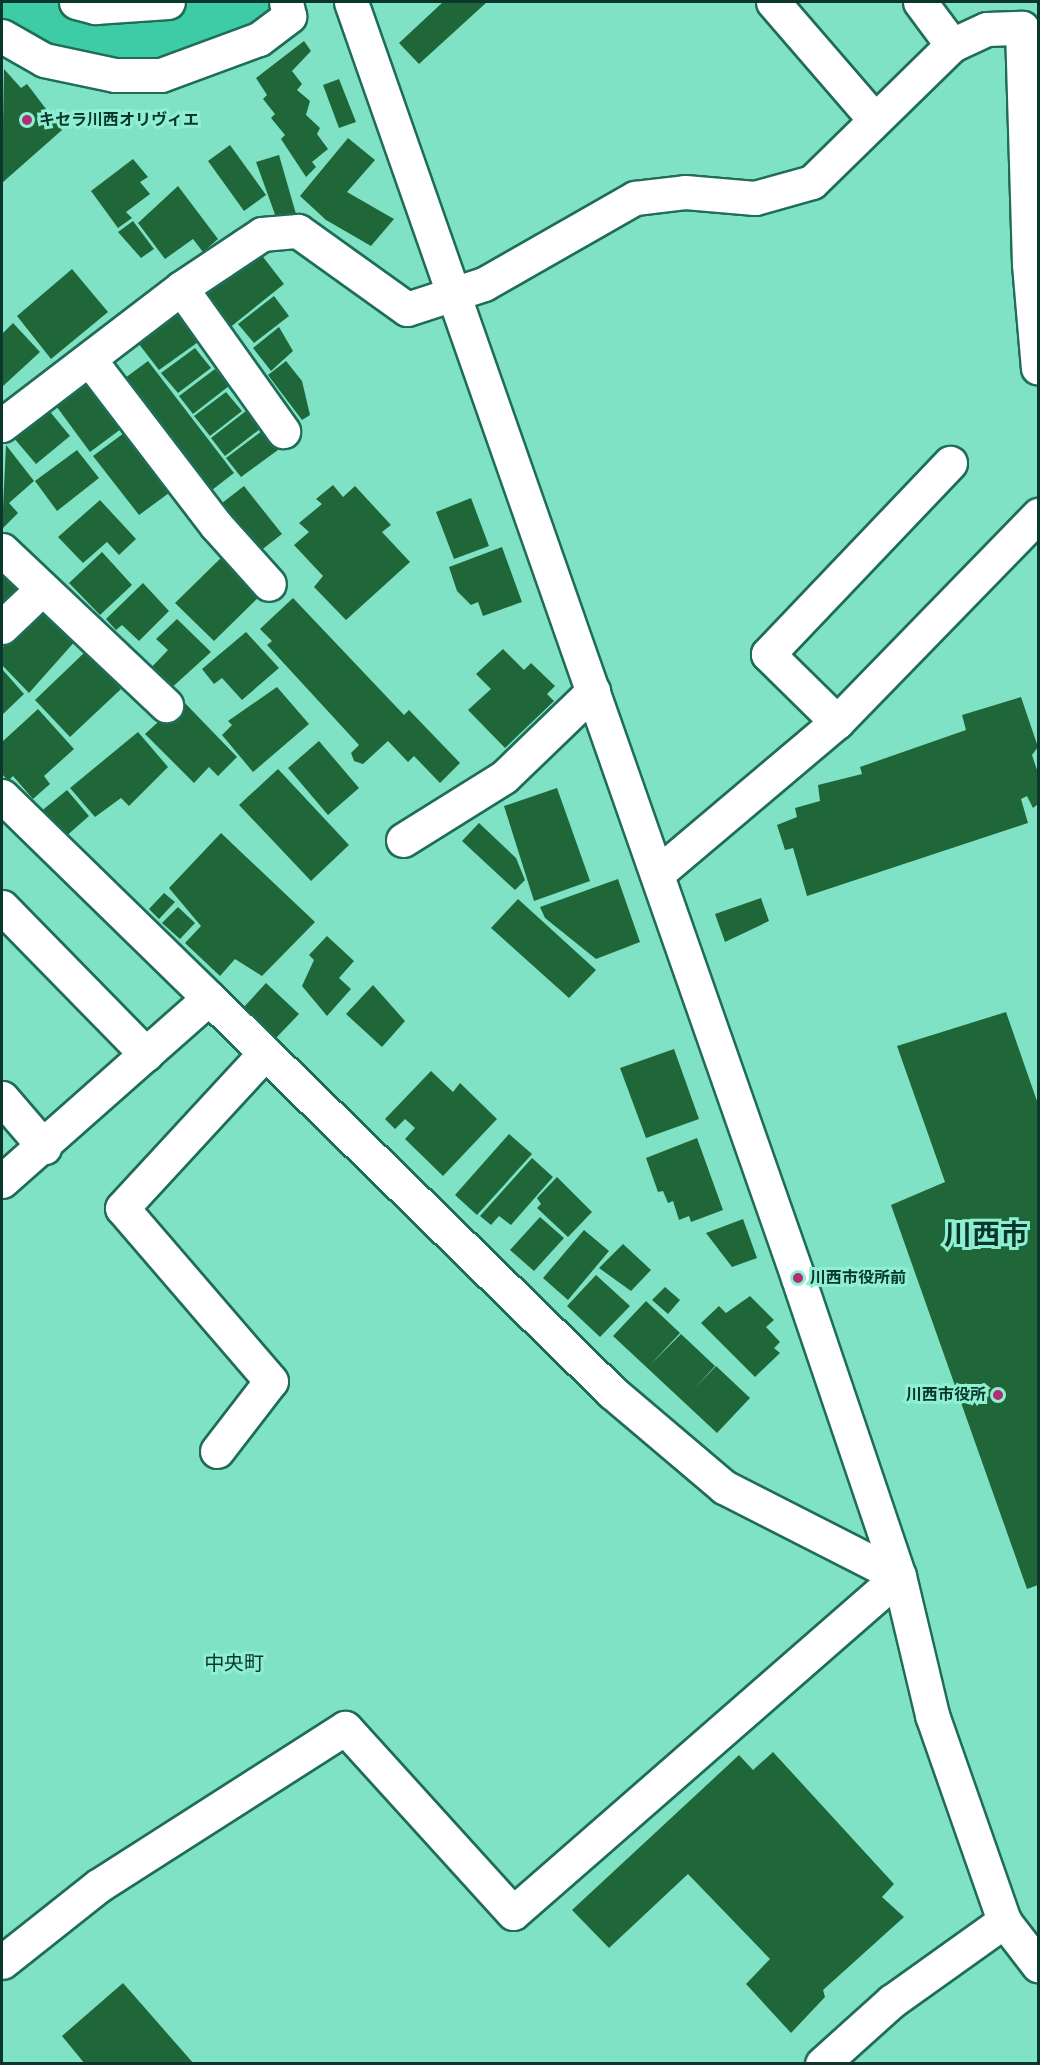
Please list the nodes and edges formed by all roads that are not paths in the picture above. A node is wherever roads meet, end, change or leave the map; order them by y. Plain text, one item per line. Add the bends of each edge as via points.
1 (76, 2) edge
2 (168, 2) edge
3 (286, 2) edge
4 (351, 2) edge
5 (773, 2) edge
6 (920, 2) edge
7 (998, 2) edge
8 (1030, 31) edge
9 (2, 36) edge
10 (952, 45) junction
11 (873, 118) junction
12 (181, 288) junction
13 (453, 296) junction
14 (88, 359) junction
15 (1038, 368) edge
16 (2, 425) edge
17 (283, 431) dead end
18 (950, 464) dead end
19 (1038, 514) edge
20 (2, 550) edge
21 (269, 584) dead end
22 (42, 589) junction
23 (2, 627) edge
24 (593, 691) junction
25 (166, 705) dead end
26 (837, 722) junction
27 (2, 796) edge
28 (403, 840) dead end
29 (658, 873) junction
30 (2, 907) edge
31 (209, 998) junction
32 (265, 1053) junction
33 (146, 1054) junction
34 (2, 1098) edge
35 (44, 1147) junction
36 (2, 1181) edge
37 (217, 1451) dead end
38 (899, 1576) junction
39 (1026, 1944) edge
40 (2, 1962) edge
41 (822, 2064) edge

1 - 2 street via 95,7
3 - 9 street via 289,16 259,39 161,75 115,75 44,60
4 - 13 street
5 - 11 street
6 - 10 street
7 - 8 street
8 - 10 street via 987,28
8 - 15 street via 1029,264
10 - 11 street
11 - 13 street via 812,182 755,198 685,192 635,198 570,239
12 - 13 street via 262,234 298,231 408,309
12 - 14 street
12 - 17 street
13 - 24 street
14 - 16 street
14 - 21 street via 216,525
18 - 26 street via 768,654
19 - 26 street
20 - 22 street
22 - 23 street
22 - 25 street
24 - 28 street via 504,777
24 - 29 street
26 - 29 street
27 - 31 street
29 - 38 street
30 - 33 street
31 - 32 street
31 - 33 street
32 - 37 street via 122,1208 272,1381
32 - 38 street via 612,1392 724,1487
33 - 35 street
34 - 35 street
35 - 36 street
38 - 39 street via 932,1715
38 - 40 street via 513,1913 345,1728 98,1886
39 - 41 street via 892,2001

